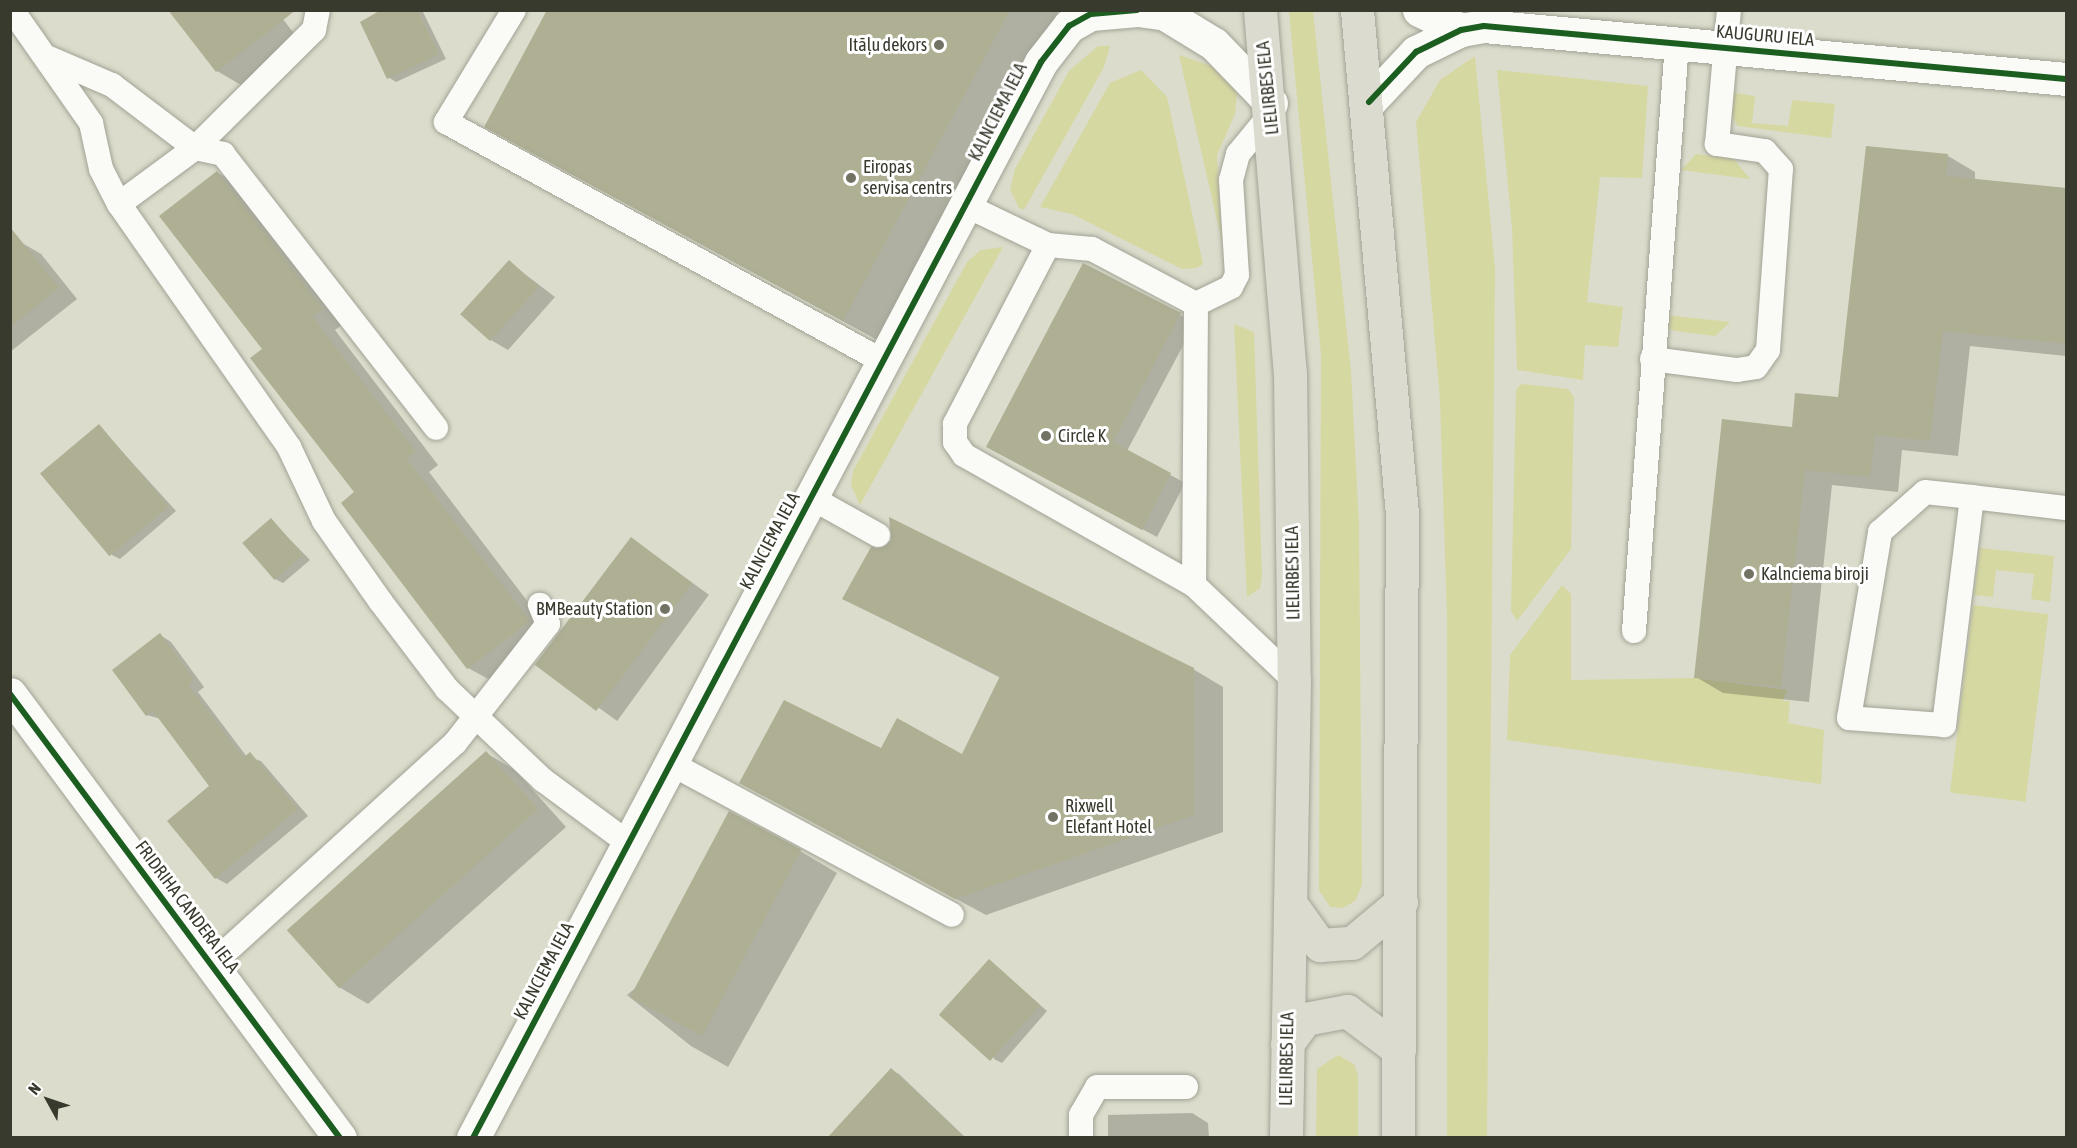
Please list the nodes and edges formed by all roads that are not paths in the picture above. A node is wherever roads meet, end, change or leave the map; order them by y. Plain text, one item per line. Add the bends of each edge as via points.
1 (12, 10) edge
2 (318, 10) edge
3 (514, 10) edge
4 (1137, 10) edge
5 (1260, 10) edge
6 (1357, 10) edge
7 (1419, 10) edge
8 (1729, 10) edge
9 (1073, 18) edge
10 (1461, 30) junction
11 (1677, 43) junction
12 (1726, 48) junction
13 (49, 58) junction
14 (2067, 79) edge
15 (1369, 102) junction
16 (1271, 109) junction
17 (195, 148) junction
18 (119, 204) junction
19 (967, 206) junction
20 (1048, 245) junction
21 (1196, 304) junction
22 (1652, 359) junction
23 (882, 361) junction
24 (436, 428) dead end
25 (1972, 496) junction
26 (810, 497) junction
27 (2067, 508) edge
28 (878, 535) dead end
29 (1194, 585) junction
30 (540, 605) dead end
31 (1634, 632) dead end
32 (1294, 680) junction
33 (10, 694) edge
34 (477, 716) junction
35 (670, 763) junction
36 (628, 843) junction
37 (1401, 902) junction
38 (1290, 903) junction
39 (952, 915) dead end
40 (211, 965) junction
41 (1287, 1044) junction
42 (1399, 1050) junction
43 (1186, 1087) dead end
44 (340, 1137) edge
45 (473, 1137) edge
46 (1081, 1137) edge
47 (1286, 1137) edge
48 (1398, 1137) edge

1 - 13 lane
2 - 17 lane via 314,30
3 - 23 lane via 446,122
4 - 9 street, KALNCIEMA IELA
4 - 16 street, KALNCIEMA IELA via 1165,14 1214,44
5 - 16 main road, LIELIRBES IELA
6 - 15 main road
7 - 10 street
8 - 12 lane
9 - 19 street, KALNCIEMA IELA via 1041,62
10 - 11 street, KAUGURU IELA via 1484,26
10 - 15 street via 1416,52
11 - 12 street, KAUGURU IELA
11 - 22 lane
12 - 14 street, KAUGURU IELA
12 - 22 lane via 1717,144 1766,151 1781,169 1768,350 1756,367 1737,370
13 - 17 lane via 112,85
13 - 18 lane via 91,123 101,170
15 - 37 main road via 1402,513
16 - 21 lane via 1238,154 1231,180 1237,275 1231,286
16 - 32 main road, LIELIRBES IELA via 1290,374
17 - 18 lane
17 - 24 lane via 223,154
18 - 34 lane via 290,447 337,539 447,689
19 - 20 lane
19 - 23 street, KALNCIEMA IELA
20 - 21 lane via 1092,249
20 - 29 lane via 955,423 955,442 964,455
21 - 29 lane
22 - 31 lane
23 - 26 street, KALNCIEMA IELA
25 - 25 lane via 1925,492 1880,532 1849,718 1944,725
25 - 27 lane
26 - 28 lane
26 - 35 street, KALNCIEMA IELA
29 - 32 lane
30 - 34 lane via 549,624
32 - 38 main road, LIELIRBES IELA
33 - 40 street, FRIDRIHA CANDERA IELA
34 - 36 lane via 543,780
34 - 40 lane via 426,770
35 - 36 street, KALNCIEMA IELA
35 - 39 lane
36 - 45 street, KALNCIEMA IELA
37 - 38 main road via 1352,943 1320,945
37 - 42 main road
38 - 41 main road, LIELIRBES IELA
40 - 44 street, FRIDRIHA CANDERA IELA
41 - 42 main road via 1305,1019 1347,1011
41 - 47 main road, LIELIRBES IELA
42 - 48 main road
43 - 46 lane via 1097,1087 1081,1114

